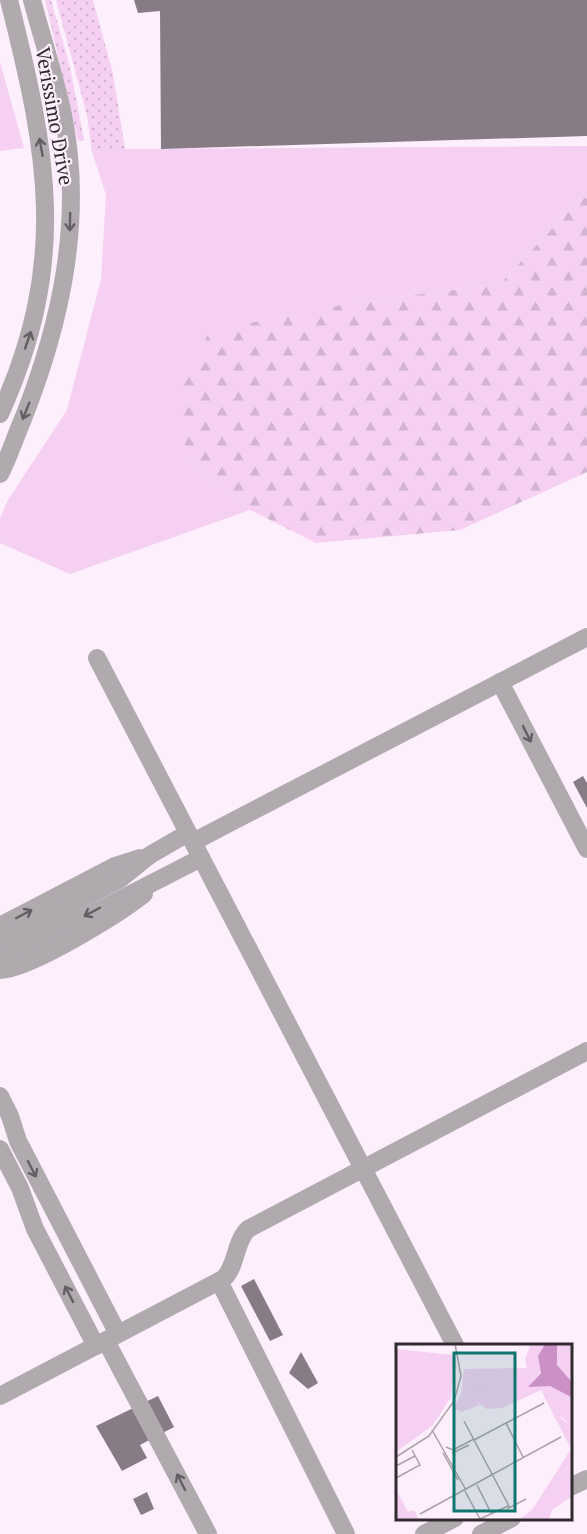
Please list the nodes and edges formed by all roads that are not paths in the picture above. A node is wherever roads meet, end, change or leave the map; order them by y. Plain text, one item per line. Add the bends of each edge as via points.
1 (9, 0) edge
2 (32, 0) edge
3 (0, 414) edge
4 (0, 474) edge
5 (587, 638) edge
6 (97, 658) dead end
7 (500, 682) junction
8 (194, 844) junction
9 (587, 849) edge
10 (150, 855) junction
11 (161, 879) junction
12 (0, 926) edge
13 (0, 942) edge
14 (0, 961) edge
15 (0, 970) edge
16 (587, 1052) edge
17 (0, 1096) edge
18 (0, 1121) edge
19 (18, 1141) junction
20 (0, 1149) edge
21 (363, 1169) junction
22 (0, 1174) edge
23 (35, 1229) junction
24 (219, 1281) junction
25 (107, 1340) junction
26 (454, 1344) edge
27 (0, 1396) edge
28 (587, 1479) edge
29 (572, 1486) edge
30 (453, 1519) edge
31 (510, 1519) edge
32 (208, 1534) edge
33 (346, 1534) edge
34 (424, 1534) edge
35 (481, 1534) edge

3 -> 1 street, Verissimo Drive via 39,302 47,213 37,121
2 -> 4 street, Verissimo Drive via 63,115 70,225 52,341
5 - 7 street
6 - 8 street
7 - 8 street
7 -> 9 street
8 - 10 street
8 - 11 street
8 - 21 street
12 -> 10 street via 115,866
10 - 13 street via 120,879
11 -> 14 street
11 - 15 street via 122,912 21,965
16 - 21 street
17 - 19 street
18 - 19 street
19 -> 25 street
20 - 23 street
21 - 24 street via 248,1229 229,1273
21 - 26 street
22 - 23 street
25 -> 23 street
24 - 25 street
24 - 33 street
25 - 27 street
32 -> 25 street
28 - 29 street
30 - 34 street
31 - 35 street

